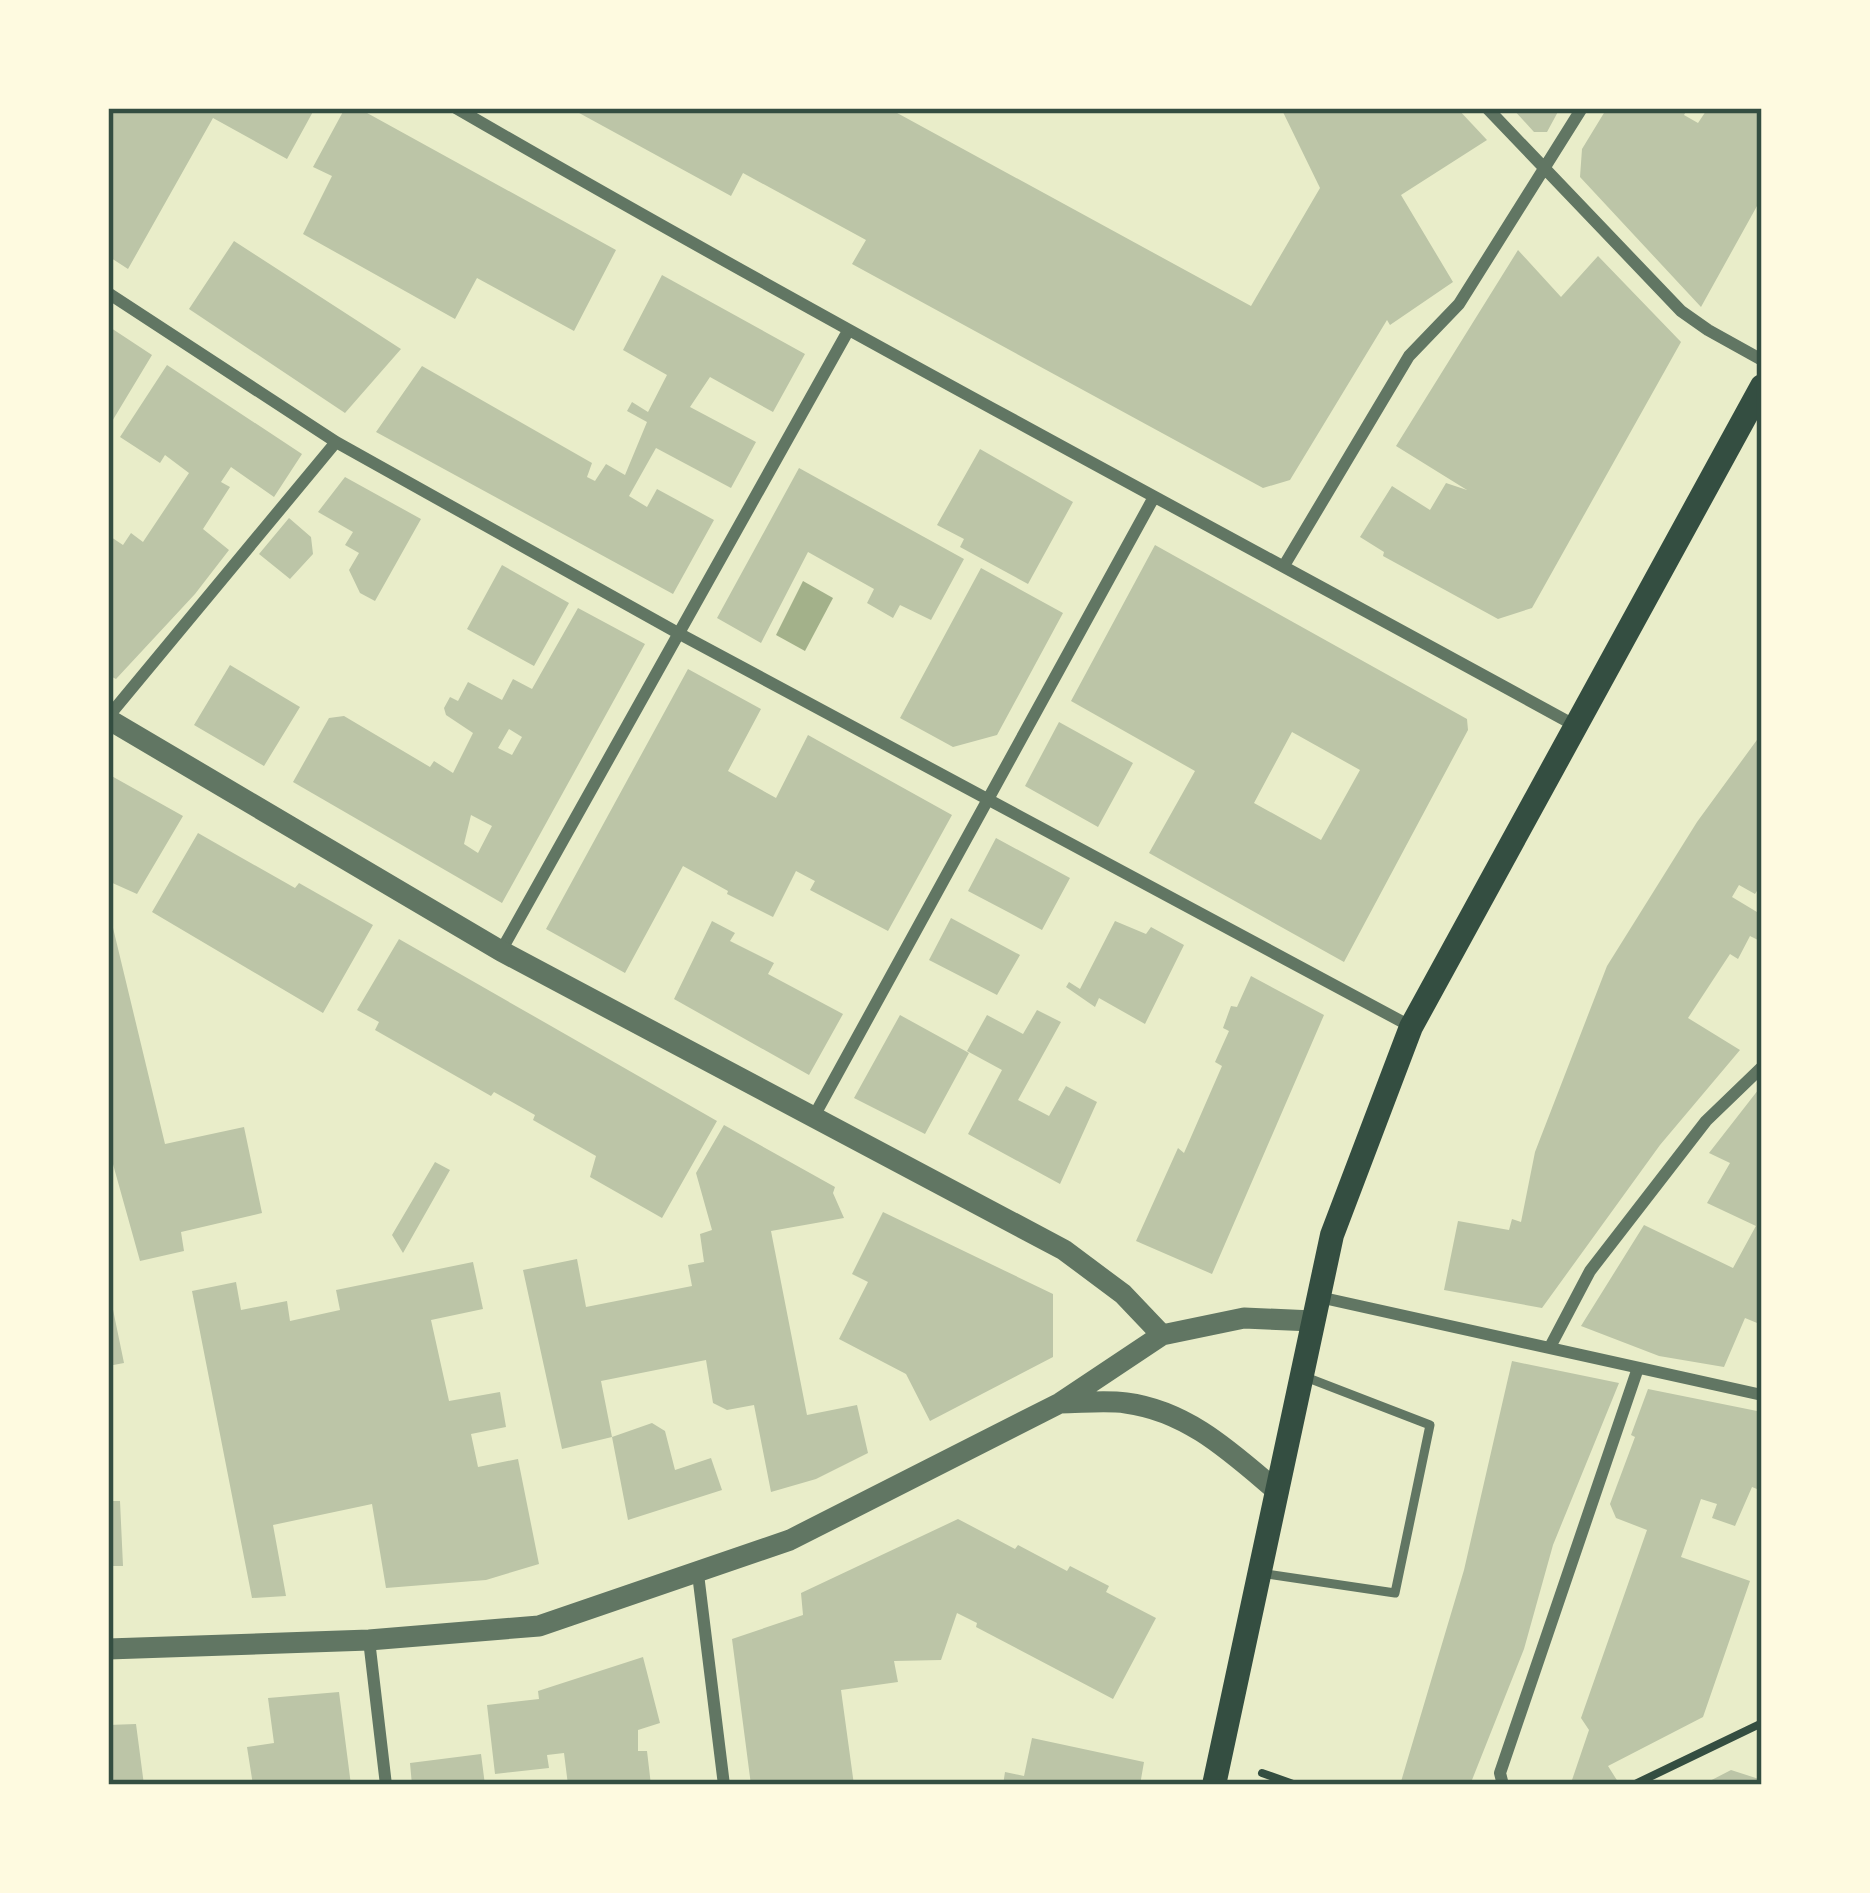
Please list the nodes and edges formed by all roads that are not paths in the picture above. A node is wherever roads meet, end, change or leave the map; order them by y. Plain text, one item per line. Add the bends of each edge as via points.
1 (456, 108) edge
2 (1487, 108) edge
3 (1582, 108) edge
4 (1544, 167) junction
5 (108, 292) edge
6 (848, 331) junction
7 (1762, 360) edge
8 (1762, 386) edge
9 (336, 442) junction
10 (1154, 497) junction
11 (1286, 565) junction
12 (678, 633) junction
13 (108, 718) edge
14 (1577, 727) junction
15 (990, 801) junction
16 (501, 951) junction
17 (1411, 1027) junction
18 (1762, 1067) edge
19 (813, 1119) junction
20 (1316, 1309) junction
21 (1162, 1336) junction
22 (1550, 1347) junction
23 (1638, 1368) junction
24 (1301, 1375) junction
25 (1762, 1395) edge
26 (1060, 1403) junction
27 (1278, 1492) junction
28 (698, 1574) junction
29 (1260, 1574) junction
30 (369, 1640) junction
31 (108, 1649) edge
32 (386, 1785) edge
33 (724, 1785) edge
34 (1214, 1785) edge
35 (1503, 1785) edge

1 - 6 street
2 - 4 street
3 - 4 street
4 - 7 street via 1682,311
4 - 11 street via 1459,304 1409,356
5 - 9 street
6 - 10 street
6 - 12 street
8 - 14 main road
9 - 12 street
9 - 13 street
10 - 11 street
10 - 15 street
11 - 14 street
12 - 15 street
12 - 16 street
13 - 16 street
14 - 17 main road
15 - 17 street
15 - 19 street
16 - 19 street
17 - 20 main road via 1332,1234
18 - 22 street via 1706,1121 1590,1271
19 - 21 street via 1064,1250
20 - 21 street
20 - 22 street
20 - 24 main road
21 - 26 street
22 - 23 street
23 - 25 street
23 - 35 street via 1500,1773
24 - 27 main road
24 - 29 lane via 1430,1425 1395,1593
26 - 27 street via 1126,1402 1176,1417
26 - 28 street via 790,1540
27 - 29 main road
28 - 30 street via 539,1626
28 - 33 street
29 - 34 main road
30 - 31 street
30 - 32 street

